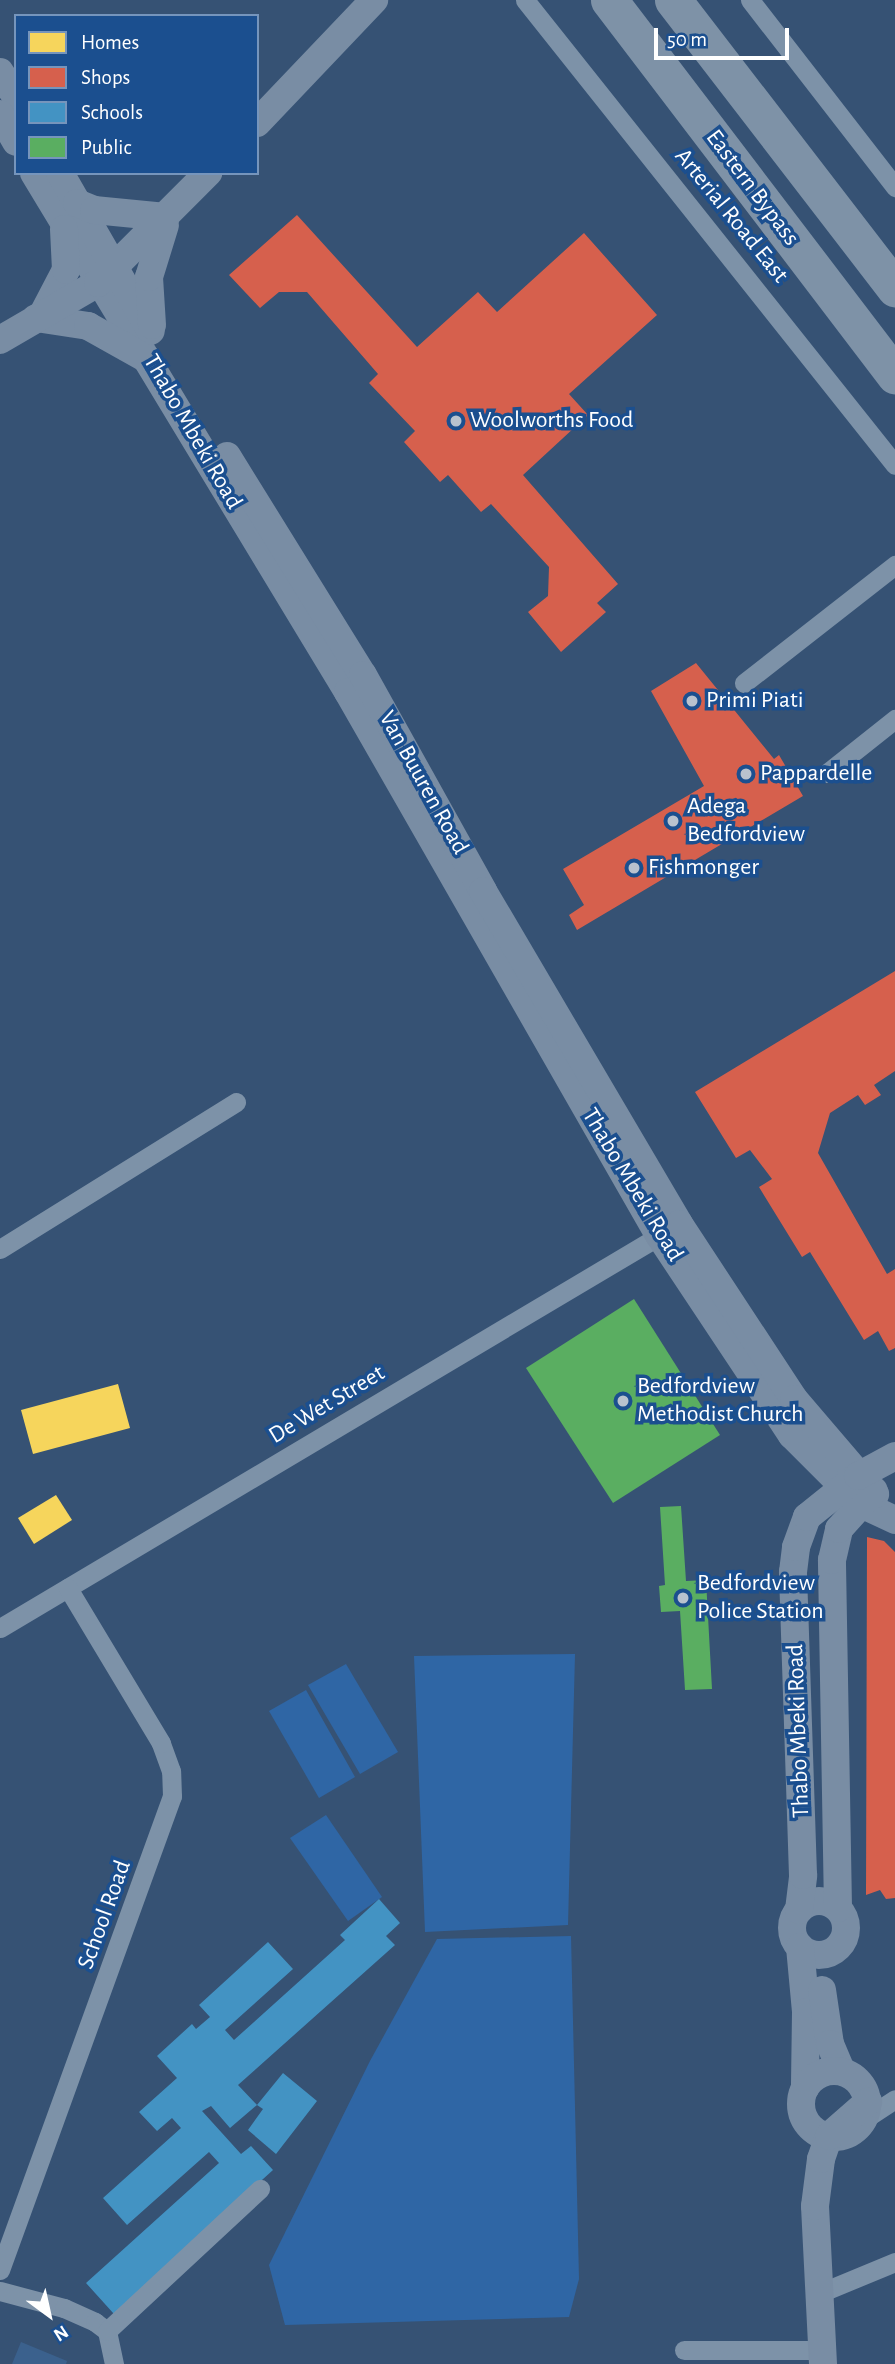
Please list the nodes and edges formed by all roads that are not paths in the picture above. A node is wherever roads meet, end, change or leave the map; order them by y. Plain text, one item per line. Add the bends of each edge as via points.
1 (374, 0) edge
2 (525, 0) edge
3 (609, 0) edge
4 (673, 0) edge
5 (750, 0) edge
6 (0, 72) edge
7 (14, 94) edge
8 (0, 114) edge
9 (259, 121) edge
10 (14, 138) edge
11 (36, 175) edge
12 (60, 175) edge
13 (206, 175) edge
14 (895, 187) edge
15 (169, 213) junction
16 (70, 214) junction
17 (106, 275) junction
18 (895, 288) edge
19 (39, 316) junction
20 (153, 334) junction
21 (0, 340) edge
22 (152, 362) junction
23 (895, 376) edge
24 (895, 465) edge
25 (895, 565) edge
26 (744, 683) dead end
27 (355, 684) junction
28 (895, 719) edge
29 (827, 773) dead end
30 (474, 895) junction
31 (236, 1102) dead end
32 (669, 1229) junction
33 (0, 1249) edge
34 (823, 1452) junction
35 (894, 1457) edge
36 (859, 1490) junction
37 (807, 1517) junction
38 (895, 1518) edge
39 (68, 1588) junction
40 (832, 1597) junction
41 (795, 1598) junction
42 (0, 1628) edge
43 (838, 1908) junction
44 (799, 1910) junction
45 (810, 1951) junction
46 (842, 2072) junction
47 (805, 2088) junction
48 (895, 2089) edge
49 (861, 2118) edge
50 (805, 2120) junction
51 (260, 2189) dead end
52 (815, 2206) junction
53 (818, 2249) junction
54 (895, 2262) edge
55 (0, 2270) edge
56 (0, 2291) edge
57 (820, 2293) junction
58 (107, 2331) junction
59 (684, 2350) dead end
60 (822, 2357) edge
61 (114, 2364) edge

1 - 9 main road
2 - 24 street, Arterial Road East
3 - 23 highway, Eastern Bypass
4 - 18 highway
5 - 14 street
6 - 7 main road
8 - 10 main road
11 - 16 main road, Thabo Mbeki Road
12 - 16 main road, Thabo Mbeki Road
13 - 15 main road
15 - 16 main road
15 - 17 main road
15 - 20 main road via 151,267
16 - 17 main road, Thabo Mbeki Road
16 - 19 main road via 66,270
17 - 19 main road
17 - 20 main road, Thabo Mbeki Road
17 - 22 main road, Thabo Mbeki Road
19 - 21 main road
19 - 22 main road via 88,326
20 - 27 main road, Thabo Mbeki Road
22 - 27 main road, Thabo Mbeki Road
25 - 26 street
27 - 30 main road, Van Buuren Road
28 - 29 street
30 - 32 main road, Thabo Mbeki Road
30 - 32 main road, Thabo Mbeki Road via 617,1119
31 - 33 street
32 - 34 main road, Thabo Mbeki Road via 775,1413
32 - 39 street, De Wet Street
34 - 36 main road
34 - 37 main road, Thabo Mbeki Road
35 - 36 main road
36 - 37 main road
36 - 38 main road
36 - 40 main road, Thabo Mbeki Road via 834,1542
37 - 41 main road, Thabo Mbeki Road via 796,1547
39 - 42 street, De Wet Street
39 - 55 street, School Road via 161,1743 171,1771 172,1796
40 - 41 main road
40 - 43 main road, Thabo Mbeki Road
41 - 44 main road, Thabo Mbeki Road via 803,1875
43 - 44 main road via 822,1901
43 - 45 main road via 846,1923 844,1941
44 - 45 main road via 792,1927
45 - 46 main road via 826,2028
45 - 47 main road
46 - 47 main road via 817,2075
46 - 49 main road via 857,2080
47 - 50 main road via 801,2105
48 - 49 street
49 - 50 main road
49 - 52 main road via 821,2159
49 - 53 main road
50 - 52 main road
51 - 58 street
52 - 53 main road
53 - 57 main road
54 - 57 street
56 - 58 street via 64,2308
57 - 60 main road
58 - 61 street
59 - 60 street

